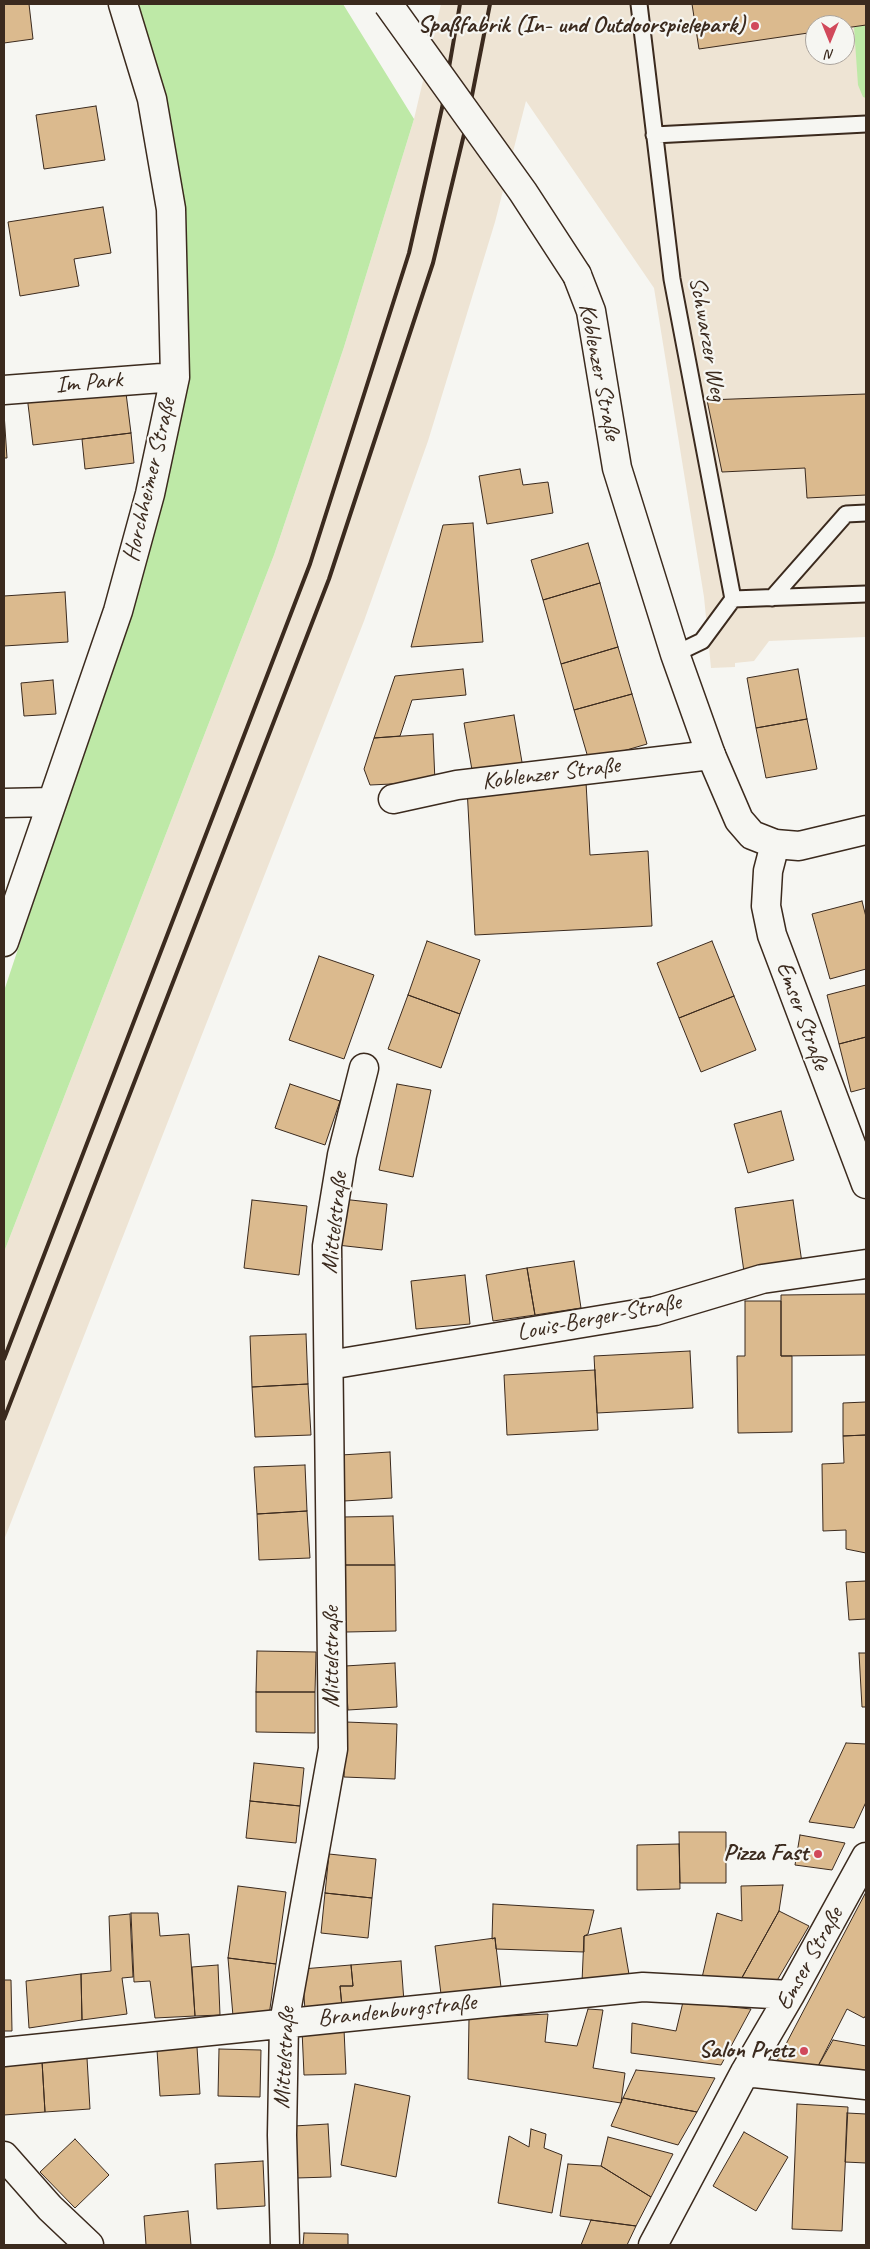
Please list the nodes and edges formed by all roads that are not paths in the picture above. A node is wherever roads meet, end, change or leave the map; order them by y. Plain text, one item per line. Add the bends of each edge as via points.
1 (123, 4) edge
2 (388, 4) edge
3 (639, 4) edge
4 (866, 124) edge
5 (654, 135) junction
6 (175, 376) junction
7 (4, 390) edge
8 (866, 513) edge
9 (866, 594) edge
10 (772, 598) junction
11 (733, 599) junction
12 (675, 654) junction
13 (711, 755) junction
14 (393, 798) dead end
15 (52, 802) junction
16 (4, 803) edge
17 (866, 830) edge
18 (775, 844) junction
19 (4, 942) edge
20 (364, 1068) dead end
21 (866, 1184) edge
22 (866, 1264) edge
23 (329, 1365) junction
24 (866, 1857) edge
25 (790, 1996) junction
26 (284, 2023) junction
27 (4, 2052) edge
28 (745, 2072) junction
29 (866, 2085) edge
30 (4, 2156) edge
31 (89, 2245) edge
32 (285, 2245) edge
33 (653, 2245) edge

1 - 6 street, Horchheimer Straße via 152,99 171,209
2 - 12 street, Koblenzer Straße, bridge via 523,192 577,275 591,311 617,468
3 - 5 lane, Schwarzer Weg
4 - 5 lane
5 - 11 lane, Schwarzer Weg via 672,279
6 - 7 street, Im Park
6 - 15 street, Horchheimer Straße via 150,494 118,611
8 - 10 lane via 846,514
9 - 10 lane
10 - 11 lane
11 - 12 lane via 702,641
12 - 13 street, Koblenzer Straße
13 - 14 street, Koblenzer Straße via 457,786
13 - 18 street, Koblenzer Straße via 739,820 752,835
15 - 16 street
15 - 19 street, Horchheimer Straße
17 - 18 street, Koblenzer Straße via 799,846
18 - 21 street, Emser Straße via 768,871 766,906 772,936
20 - 23 street, Mittelstraße via 342,1155 327,1246
22 - 23 street, Louis-Berger-Straße via 762,1279 655,1311
23 - 26 street, Mittelstraße via 332,1749
24 - 25 street, Emser Straße
25 - 26 street, Brandenburgstraße via 643,1987
25 - 28 street, Emser Straße
26 - 27 street, Brandenburgstraße
26 - 32 street, Mittelstraße via 282,2135
28 - 29 street
28 - 33 street, Emser Straße
30 - 31 street via 50,2208

